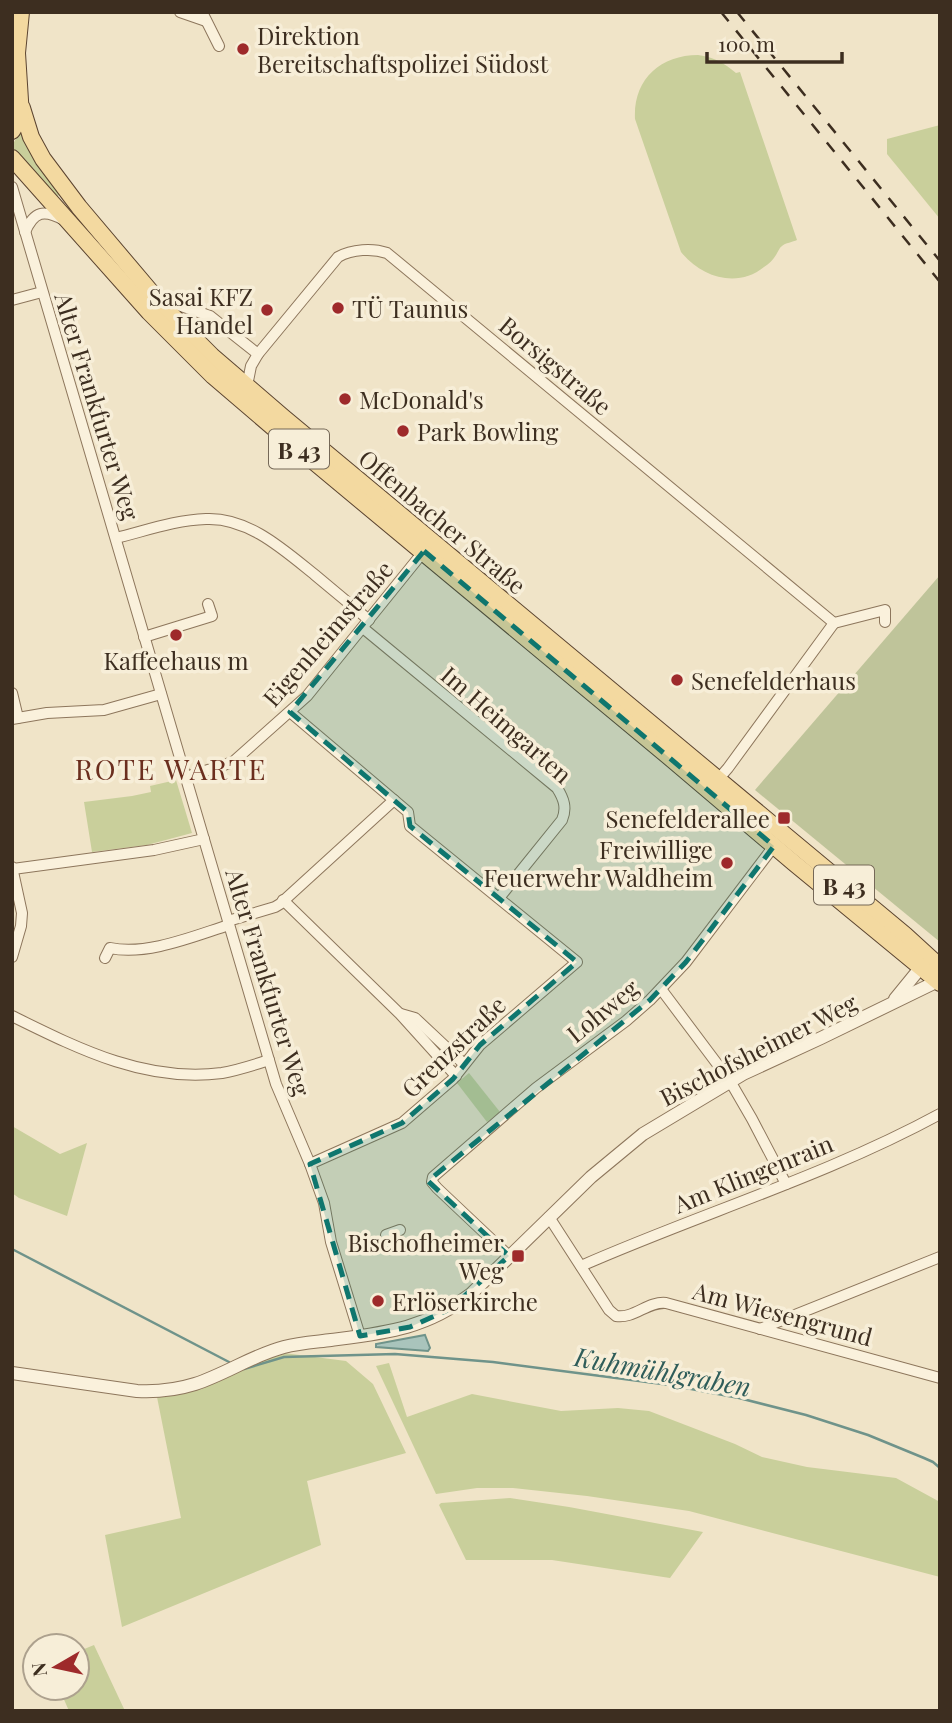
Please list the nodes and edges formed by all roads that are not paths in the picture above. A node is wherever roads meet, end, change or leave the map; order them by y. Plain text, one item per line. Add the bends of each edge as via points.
1 (180, 12) edge
2 (20, 13) edge
3 (204, 17) edge
4 (12, 32) edge
5 (219, 46) dead end
6 (12, 93) edge
7 (22, 108) junction
8 (12, 131) edge
9 (12, 158) edge
10 (12, 187) edge
11 (73, 225) junction
12 (25, 232) junction
13 (42, 292) junction
14 (156, 298) junction
15 (12, 300) edge
16 (258, 354) junction
17 (247, 386) junction
18 (116, 538) junction
19 (424, 551) junction
20 (208, 604) dead end
21 (886, 622) dead end
22 (834, 623) junction
23 (366, 624) junction
24 (144, 637) junction
25 (12, 693) edge
26 (161, 694) junction
27 (290, 712) junction
28 (15, 718) edge
29 (186, 777) junction
30 (714, 784) junction
31 (394, 800) junction
32 (737, 804) junction
33 (204, 839) junction
34 (775, 846) junction
35 (13, 868) edge
36 (499, 898) junction
37 (283, 900) junction
38 (229, 923) junction
39 (12, 957) edge
40 (105, 958) dead end
41 (934, 973) edge
42 (660, 989) junction
43 (893, 1002) junction
44 (400, 1014) junction
45 (12, 1016) edge
46 (269, 1060) junction
47 (464, 1064) junction
48 (456, 1076) junction
49 (730, 1081) junction
50 (940, 1114) edge
51 (310, 1164) junction
52 (786, 1184) junction
53 (549, 1217) junction
54 (400, 1230) dead end
55 (386, 1235) dead end
56 (509, 1256) junction
57 (940, 1257) edge
58 (581, 1266) junction
59 (760, 1329) junction
60 (360, 1336) junction
61 (12, 1373) edge
62 (940, 1378) edge

1 - 3 street
2 - 4 main road
2 - 7 main road
3 - 5 street
6 - 7 main road, Offenbacher Straße
7 - 8 main road
7 - 14 main road, Offenbacher Straße / B 43 via 48,167
9 - 11 main road, Offenbacher Straße / B 43
10 - 12 street, Alter Frankfurter Weg
11 - 12 street via 43,213 32,219
11 - 19 main road, Offenbacher Straße / B 43 via 205,369
12 - 13 street, Alter Frankfurter Weg
13 - 15 street
13 - 18 street, Alter Frankfurter Weg
14 - 16 street via 210,316
14 - 17 main road, Offenbacher Straße / B 43
16 - 17 street, Borsigstraße
16 - 22 street, Borsigstraße via 338,257 349,252 387,253
17 - 30 main road, Offenbacher Straße / B 43
18 - 23 street, Im Heimgarten via 195,520 236,524 279,547
18 - 24 street, Alter Frankfurter Weg
19 - 23 street, Eigenheimstraße
19 - 30 main road, Offenbacher Straße / B 43
20 - 24 street via 212,616
21 - 22 street via 885,610
22 - 30 street
23 - 27 street, Eigenheimstraße
23 - 36 street, Im Heimgarten via 562,797 562,820
24 - 26 street, Alter Frankfurter Weg
25 - 28 street
26 - 28 street via 104,710
26 - 29 street, Alter Frankfurter Weg
27 - 29 street, Eigenheimstraße via 233,762
27 - 31 street
29 - 33 street, Alter Frankfurter Weg
30 - 32 main road, Offenbacher Straße / B 43
31 - 36 street via 408,812 410,826
31 - 37 street
32 - 34 main road, B 43
32 - 41 main road, B 43 via 914,944
33 - 35 street
33 - 38 street, Alter Frankfurter Weg
34 - 41 main road, B 43
34 - 42 street, Lohweg
35 - 39 street via 22,913
36 - 47 street, Grenzstraße via 577,962
37 - 38 street
37 - 44 street
38 - 40 street via 149,948 110,948
38 - 46 street, Alter Frankfurter Weg
41 - 43 street, Bischofsheimer Weg
41 - 43 street, Bischofsheimer Weg
42 - 49 street
42 - 56 street, Lohweg via 433,1177 437,1188
43 - 49 street, Bischofsheimer Weg
44 - 47 street via 415,1018
44 - 48 street
45 - 46 street via 89,1053 156,1071 218,1073
46 - 51 street, Alter Frankfurter Weg
47 - 48 street, Grenzstraße
48 - 51 street, Grenzstraße via 402,1123
49 - 52 street
49 - 53 street, Bischofsheimer Weg via 643,1134
50 - 52 street, Am Klingenrain
51 - 60 street, Alter Frankfurter Weg
52 - 58 street, Am Klingenrain
53 - 56 street, Bischofsheimer Weg
53 - 58 street
54 - 55 street
56 - 60 street, Bischofsheimer Weg via 450,1309 410,1327
57 - 59 street
58 - 59 street, Am Wiesengrund via 616,1316 663,1303
59 - 62 street, Am Wiesengrund
60 - 61 street, Bischofsheimer Weg via 286,1347 197,1384 156,1392

